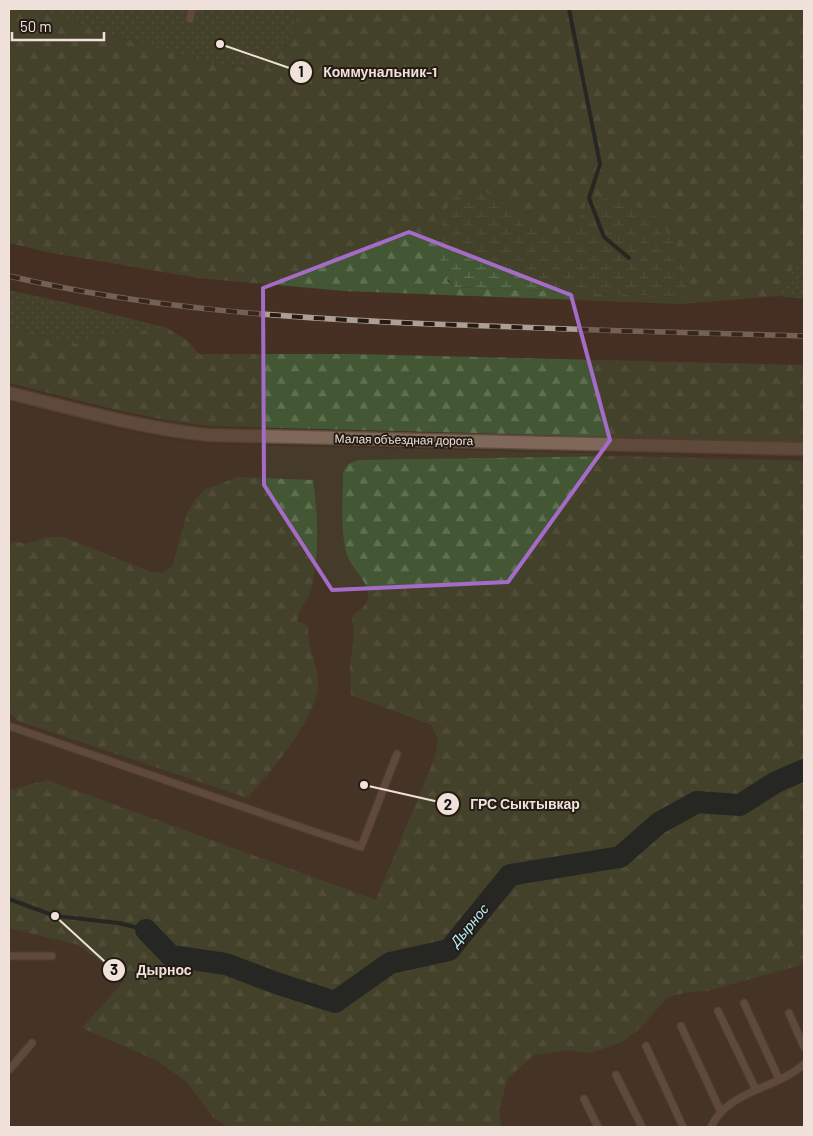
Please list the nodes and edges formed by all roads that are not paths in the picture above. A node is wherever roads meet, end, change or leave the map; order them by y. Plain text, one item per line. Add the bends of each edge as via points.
1 (192, 9) edge
2 (190, 19) dead end
3 (9, 393) edge
4 (804, 449) edge
5 (9, 726) edge
6 (398, 754) dead end
7 (9, 956) edge
8 (52, 956) dead end
9 (744, 1003) dead end
10 (718, 1011) dead end
11 (789, 1013) dead end
12 (681, 1026) dead end
13 (32, 1043) dead end
14 (646, 1046) dead end
15 (804, 1047) edge
16 (804, 1064) edge
17 (9, 1070) edge
18 (616, 1075) dead end
19 (779, 1079) junction
20 (756, 1090) junction
21 (584, 1099) dead end
22 (721, 1112) junction
23 (598, 1127) edge
24 (642, 1127) edge
25 (683, 1127) edge
26 (711, 1127) edge

1 - 2 lane
3 - 4 street, Малая объездная дорога via 139,425 208,435
5 - 6 lane via 362,846
7 - 8 lane
9 - 19 lane
10 - 20 lane
11 - 15 lane
12 - 22 lane
13 - 17 lane
14 - 25 lane
16 - 19 lane
18 - 24 lane
19 - 20 lane
20 - 22 lane
21 - 23 lane
22 - 26 lane

